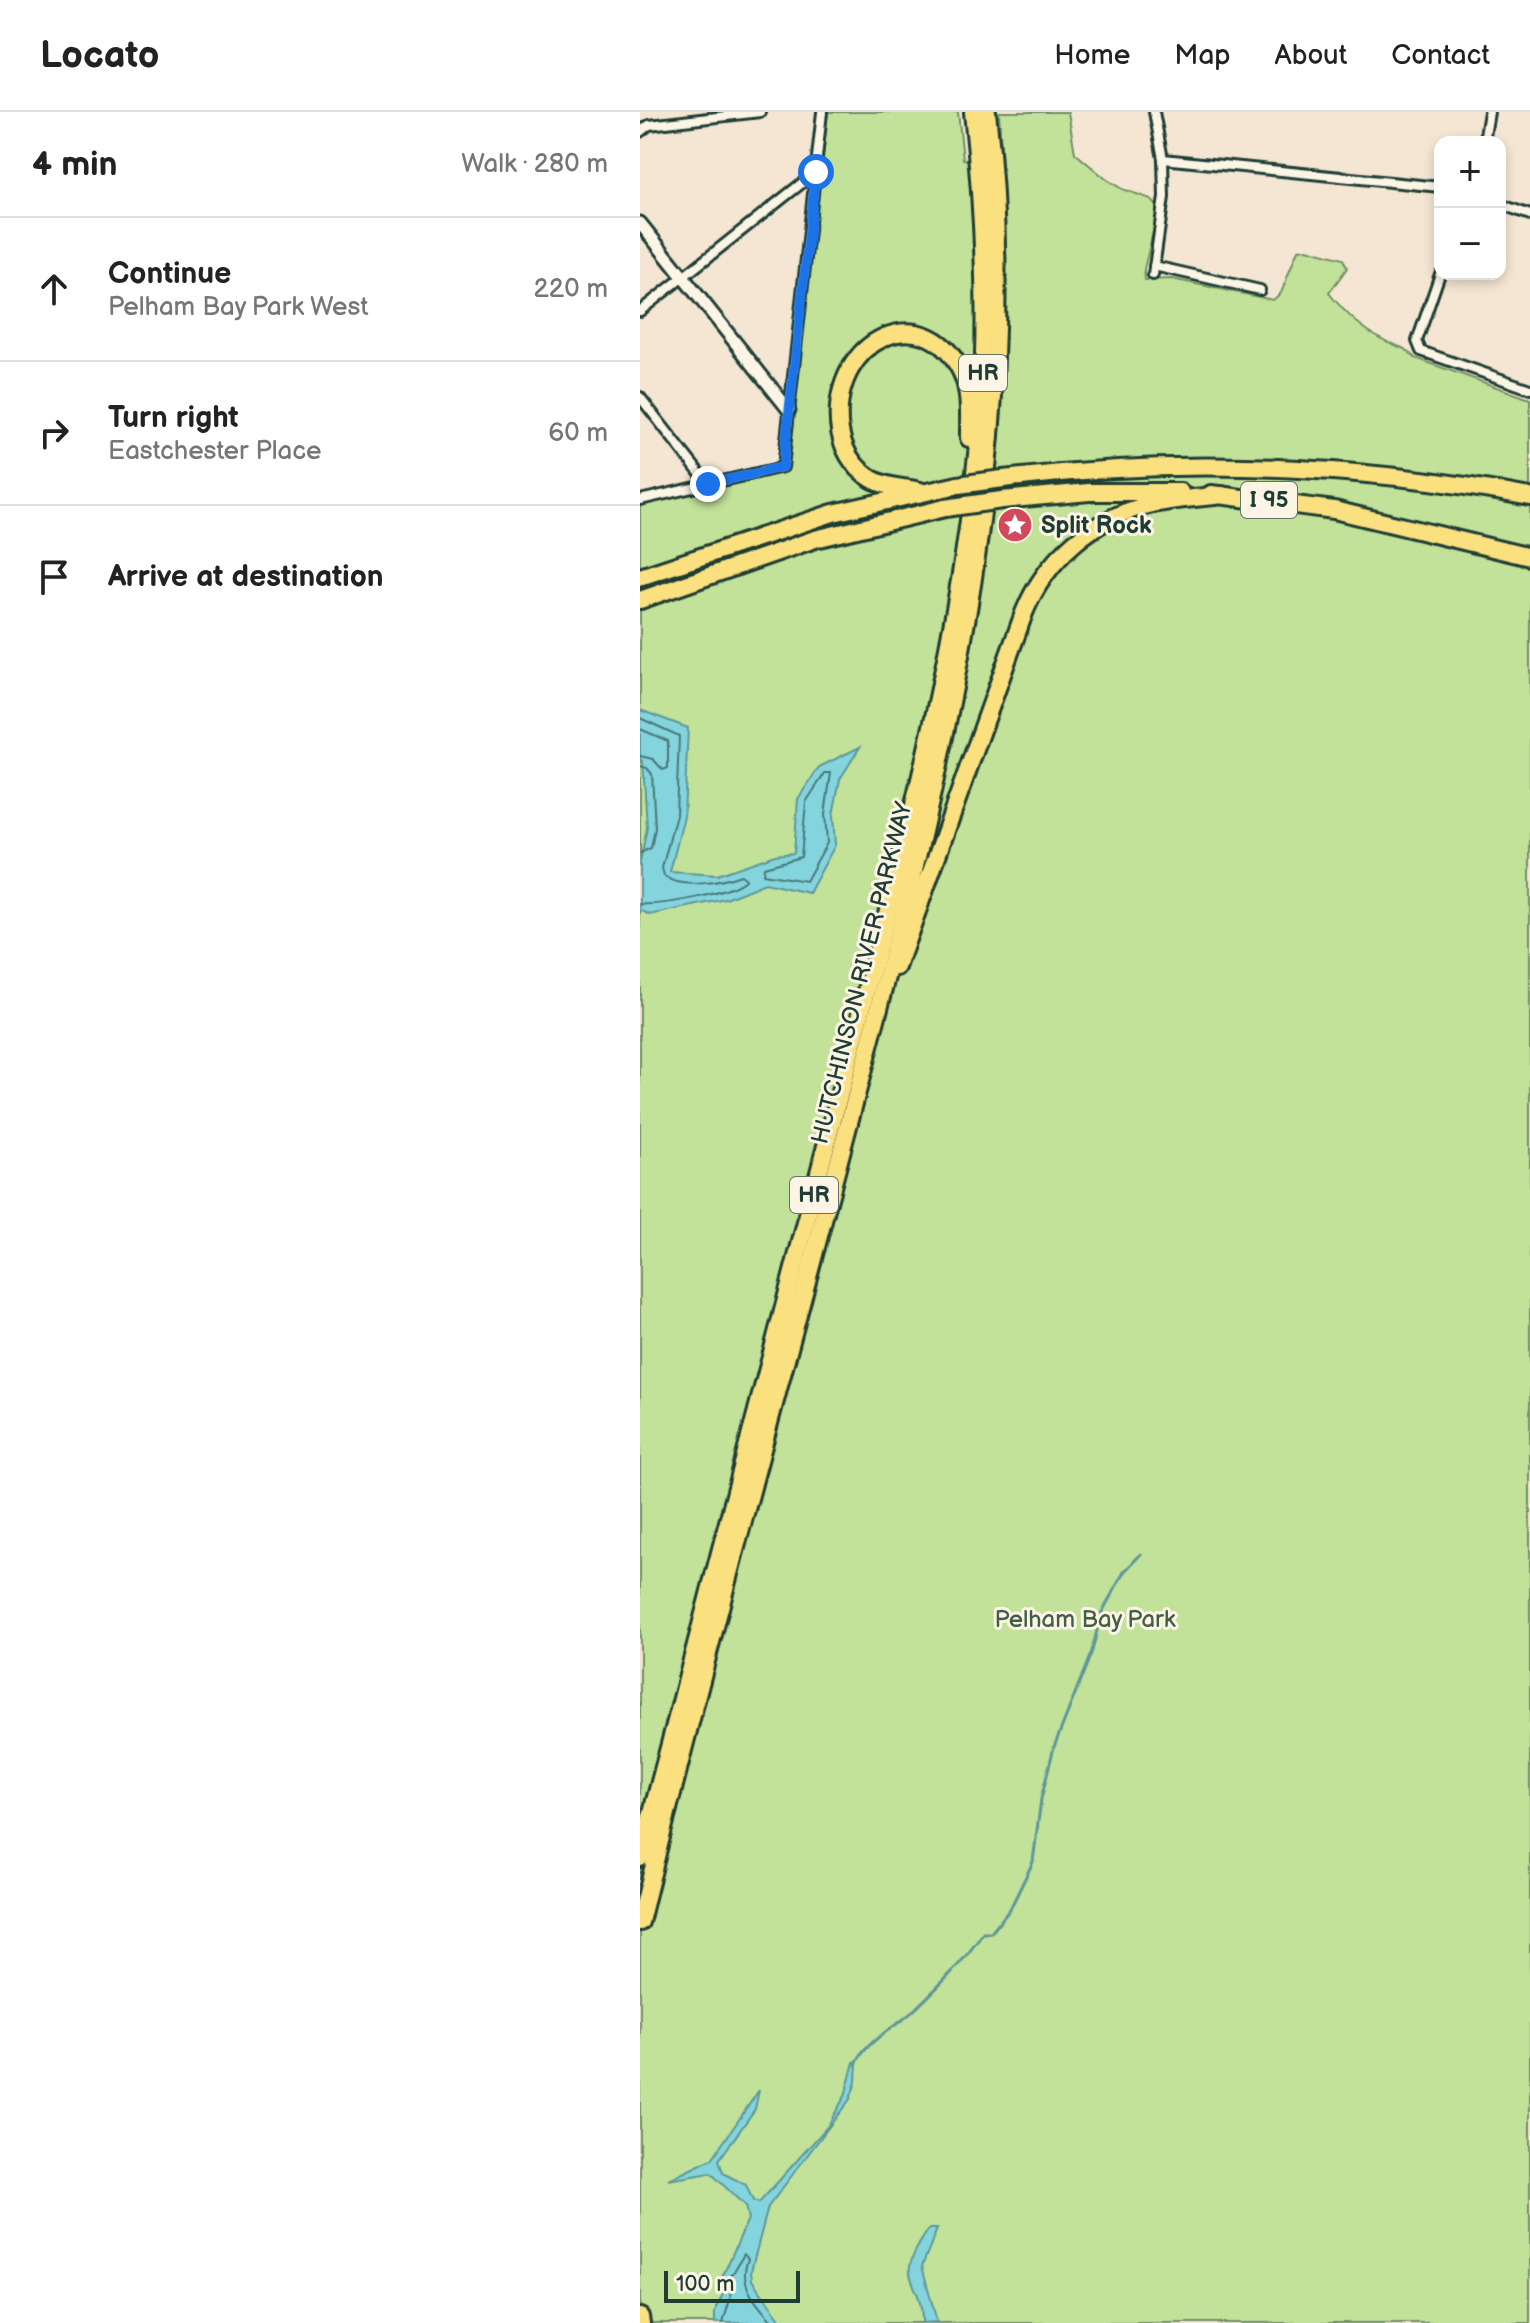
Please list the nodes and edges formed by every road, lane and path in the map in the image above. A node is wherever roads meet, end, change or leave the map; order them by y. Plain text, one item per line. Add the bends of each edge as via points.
1 (760, 112) edge
2 (822, 112) edge
3 (973, 112) edge
4 (987, 112) edge
5 (994, 112) edge
6 (1154, 112) edge
7 (1489, 112) edge
8 (726, 114) edge
9 (640, 132) edge
10 (1485, 136) edge
11 (990, 143) junction
12 (1163, 159) junction
13 (816, 172) junction
14 (1434, 186) edge
15 (1506, 206) edge
16 (1530, 215) edge
17 (640, 223) edge
18 (683, 278) junction
19 (1438, 280) edge
20 (1260, 290) dead end
21 (640, 311) edge
22 (1530, 389) edge
23 (640, 397) edge
24 (789, 410) junction
25 (708, 484) junction
26 (920, 491) junction
27 (1222, 495) junction
28 (1530, 497) edge
29 (640, 500) edge
30 (971, 500) junction
31 (1530, 557) edge
32 (640, 577) edge
33 (640, 600) edge
34 (884, 989) junction
35 (640, 1858) edge
36 (640, 1922) edge

1 - 8 street
2 - 13 street
3 - 30 highway, HUTCHINSON RIVER PARKWAY / HR via 984,308
4 - 11 highway, HUTCHINSON RIVER PARKWAY
5 - 11 highway
6 - 12 street
7 - 10 street
8 - 9 street via 649,125
11 - 34 highway, HUTCHINSON RIVER PARKWAY / HR via 998,320 985,509 946,732
12 - 14 street
12 - 20 street via 1162,227 1154,270
13 - 18 street
13 - 24 street
15 - 16 street
17 - 18 street
18 - 21 street
18 - 24 street
19 - 22 street via 1417,341 1421,351
23 - 25 street
24 - 25 street via 783,467
25 - 29 street
26 - 28 highway, I 95, bridge via 1125,466 1242,464 1394,476
26 - 30 highway via 868,477 851,460 840,431 840,397 849,365 867,346 890,335 932,341 960,370 968,397
26 - 32 highway, I 95 via 771,531
27 - 31 highway, I 95 via 1334,510
27 - 33 highway, I 95, bridge via 1137,490 945,508 830,534
27 - 34 highway via 1164,502 1118,515 1073,544 1040,581 905,954
30 - 35 highway, HUTCHINSON RIVER PARKWAY / HR via 945,658 907,835
34 - 36 highway, HUTCHINSON RIVER PARKWAY / HR

